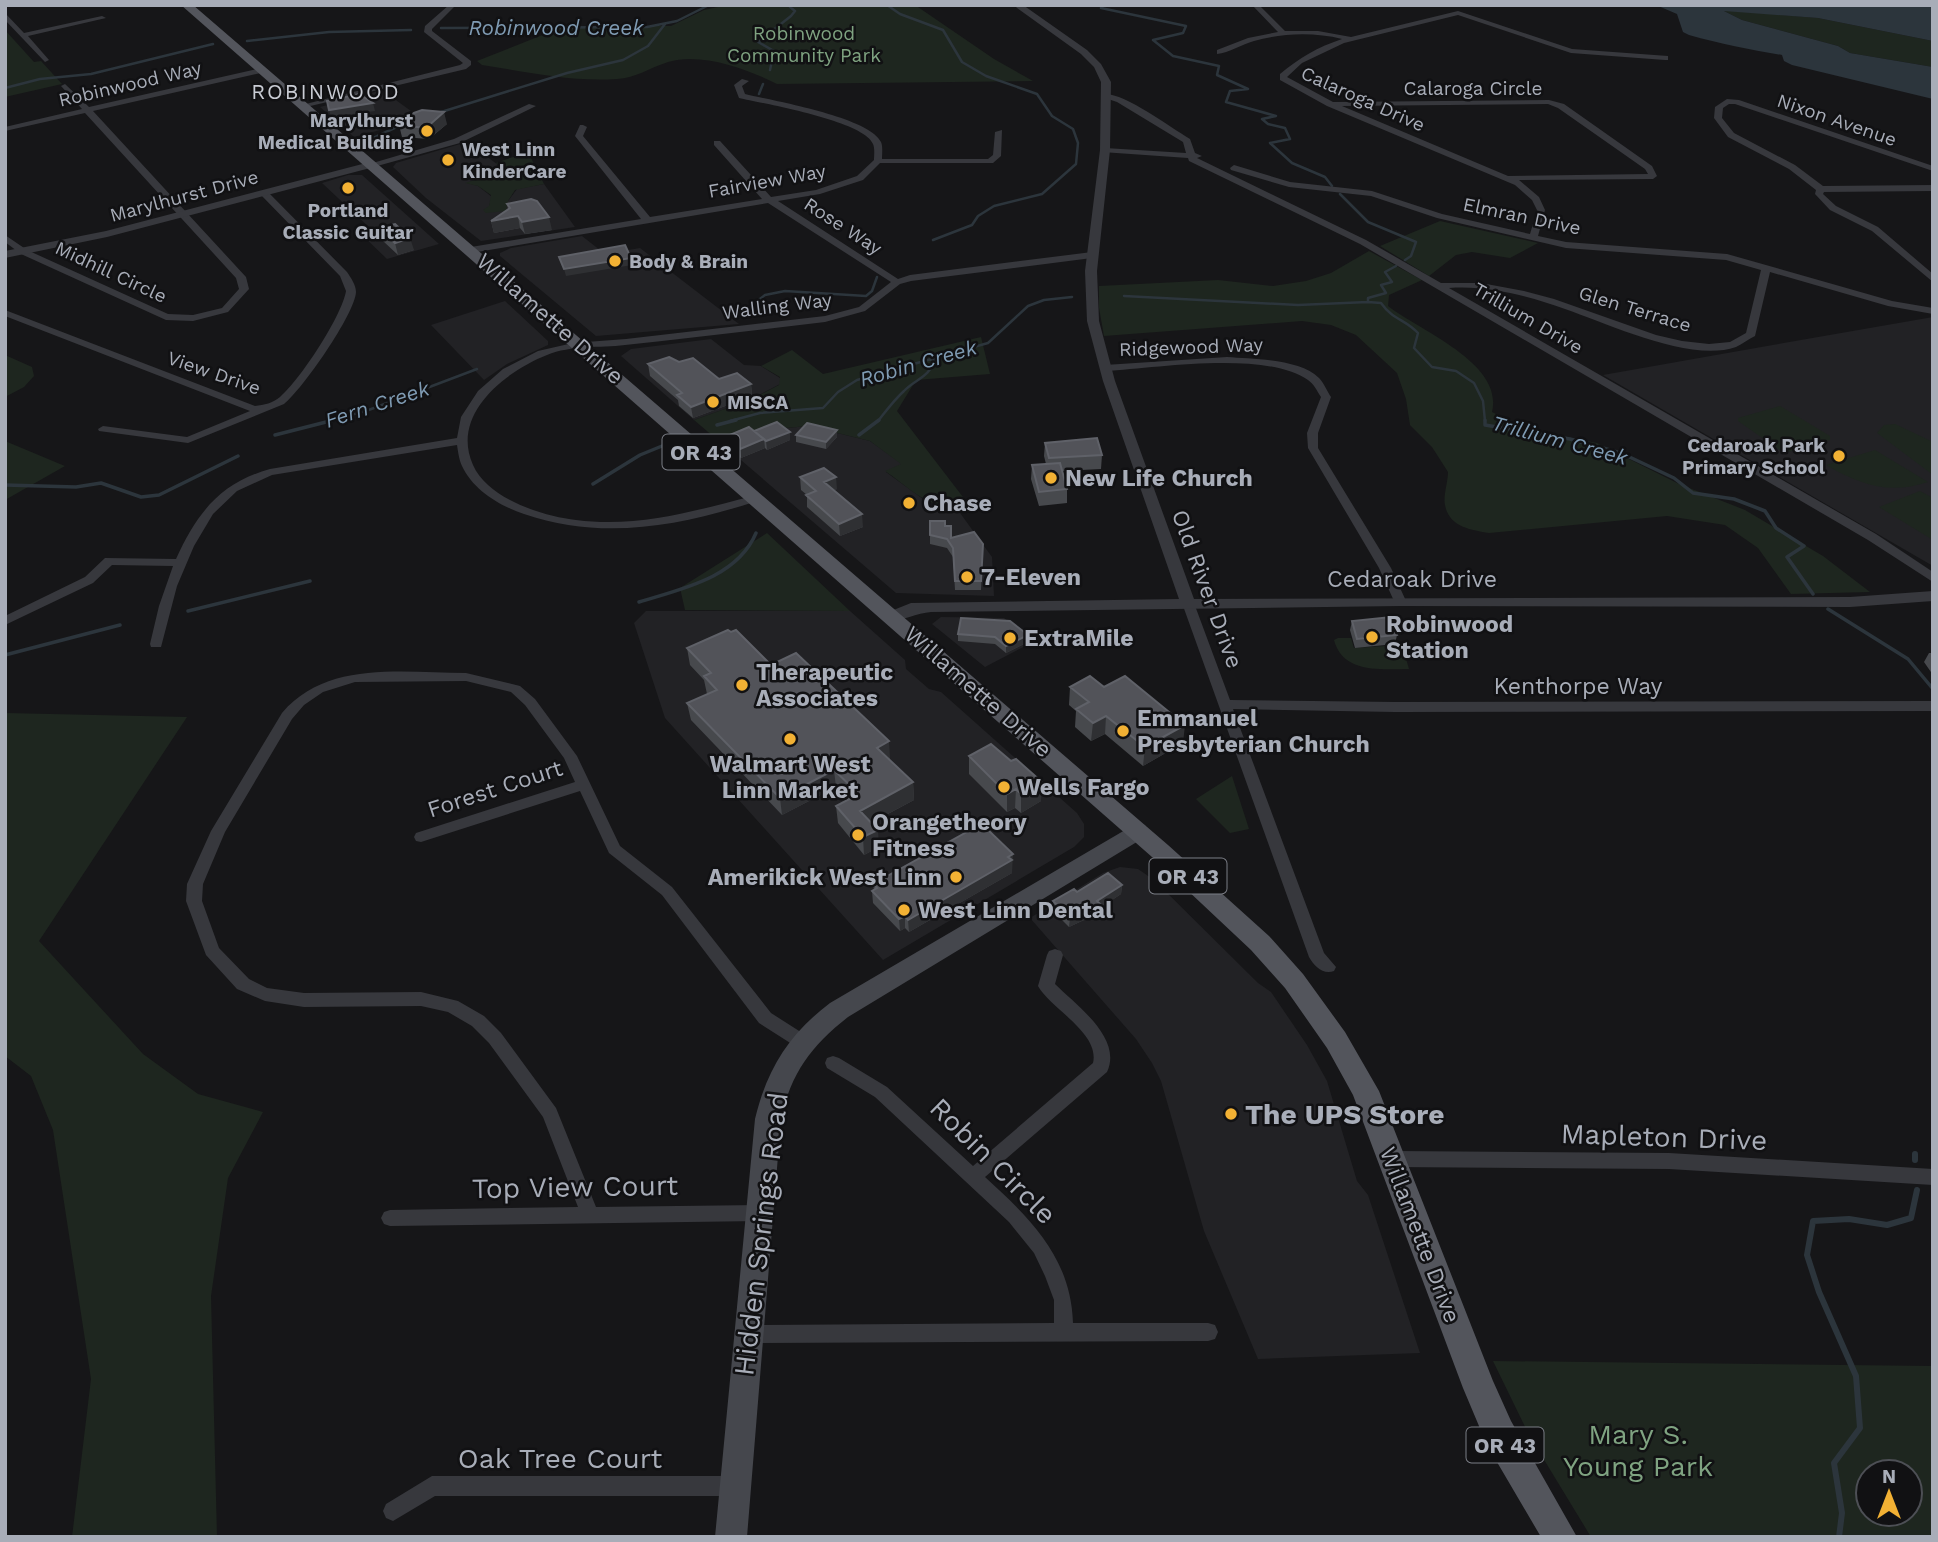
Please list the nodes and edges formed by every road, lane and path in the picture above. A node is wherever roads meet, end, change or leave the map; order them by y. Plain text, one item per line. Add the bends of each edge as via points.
1 (186, 5) edge
2 (453, 5) edge
3 (1017, 5) edge
4 (1255, 5) edge
5 (1455, 9) edge
6 (5, 15) edge
7 (102, 18) dead end
8 (1283, 33) junction
9 (23, 35) junction
10 (1353, 40) junction
11 (1220, 52) dead end
12 (1665, 58) dead end
13 (45, 60) dead end
14 (262, 70) junction
15 (745, 81) dead end
16 (65, 86) dead end
17 (1108, 96) junction
18 (1330, 104) junction
19 (302, 106) junction
20 (532, 106) dead end
21 (89, 110) junction
22 (583, 127) dead end
23 (5, 129) edge
24 (999, 132) dead end
25 (717, 143) dead end
26 (1105, 150) junction
27 (1192, 155) junction
28 (878, 161) junction
29 (370, 165) junction
30 (1933, 169) edge
31 (1506, 178) junction
32 (1933, 188) edge
33 (1821, 189) junction
34 (264, 193) junction
35 (771, 200) junction
36 (183, 215) junction
37 (647, 220) junction
38 (5, 238) edge
39 (1533, 238) junction
40 (471, 250) junction
41 (24, 251) junction
42 (5, 255) edge
43 (1092, 255) junction
44 (1766, 267) junction
45 (1933, 279) edge
46 (897, 282) junction
47 (1438, 286) junction
48 (1933, 311) edge
49 (5, 313) edge
50 (581, 346) junction
51 (1105, 368) junction
52 (268, 408) junction
53 (103, 429) dead end
54 (459, 441) junction
55 (753, 499) junction
56 (181, 563) junction
57 (1933, 578) edge
58 (1933, 596) edge
59 (1400, 601) junction
60 (1188, 603) junction
61 (892, 617) junction
62 (5, 621) edge
63 (156, 644) dead end
64 (1224, 704) junction
65 (1933, 706) edge
66 (583, 785) junction
67 (1137, 831) junction
68 (421, 837) dead end
69 (1055, 955) dead end
70 (1328, 968) dead end
71 (801, 1041) junction
72 (833, 1063) dead end
73 (1392, 1159) junction
74 (974, 1176) junction
75 (1933, 1177) edge
76 (760, 1213) junction
77 (590, 1214) junction
78 (390, 1218) dead end
79 (1064, 1332) junction
80 (1208, 1332) dead end
81 (748, 1334) junction
82 (734, 1486) junction
83 (394, 1511) dead end
84 (731, 1537) edge
85 (1560, 1537) edge

1 - 14 main road, Willamette Drive / OR 43
2 - 19 street via 428,32 468,63 463,67
3 - 17 street, Old River Drive via 1096,63
4 - 8 street
5 - 10 street, Calaroga Drive
5 - 12 street via 1571,51
6 - 9 street
7 - 9 street
8 - 10 street
8 - 11 street via 1244,40
9 - 13 street
10 - 18 street, Calaroga Drive via 1317,50 1283,76 1287,83
14 - 19 main road, Willamette Drive / OR 43
14 - 21 street, Robinwood Way
15 - 28 street via 738,85 742,96 858,126 877,143
16 - 21 street
17 - 26 street, Old River Drive
17 - 27 street, Trillium Drive via 1187,141
18 - 31 street, Calaroga Drive
18 - 31 street, Calaroga Circle via 1549,103 1561,106 1627,152 1653,176
19 - 29 main road, Willamette Drive / OR 43
20 - 29 street via 457,141
21 - 23 street, Robinwood Way
21 - 36 street
22 - 37 street via 579,136
24 - 28 street via 998,156 990,161
25 - 35 street, Rose Way
26 - 27 street, Elmran Drive
26 - 43 street, Old River Drive
27 - 39 street, Elmran Drive via 1271,181 1372,194
27 - 47 street, Trillium Drive via 1192,159 1363,242
28 - 35 street, Fairview Way via 850,182
29 - 34 street, Marylhurst Drive
29 - 40 main road, Willamette Drive / OR 43
30 - 33 street, Nixon Avenue via 1730,101 1717,111 1729,134 1792,167
31 - 39 street, Calaroga Drive via 1540,204
32 - 33 street
33 - 45 street via 1819,194 1826,203 1875,229
34 - 36 street, Marylhurst Drive
34 - 52 street, View Drive via 344,274 352,290 348,305 302,378 287,397
35 - 37 street, Fairview Way
35 - 46 street, Rose Way
36 - 41 street, Marylhurst Drive
36 - 41 street, Midhill Circle via 241,277 244,289 225,310 193,318 166,317
37 - 40 street, Fairview Way
38 - 41 street
39 - 44 street, Elmran Drive via 1599,249 1704,254
40 - 50 main road, Willamette Drive / OR 43
41 - 42 street, Marylhurst Drive
43 - 46 street, Walling Way
43 - 51 street, Old River Drive via 1093,321
44 - 47 street, Glen Terrace via 1751,334 1744,341 1712,347 1672,342 1531,296 1471,286
44 - 48 street, Elmran Drive via 1891,304
46 - 50 street, Walling Way via 869,305 841,316
47 - 57 street, Trillium Drive via 1872,537
49 - 52 street, View Drive via 254,409
50 - 54 street, Walling Way via 543,353 492,383 470,411
50 - 55 main road, Willamette Drive / OR 43
51 - 59 street, Ridgewood Way via 1256,360 1286,365 1317,380 1326,397 1313,425 1313,448
51 - 60 street, Old River Drive
52 - 53 street via 188,440
54 - 55 street via 469,469 487,490 505,503 551,519 597,526 649,525
54 - 56 street via 290,468 247,481 223,495
55 - 61 main road, Willamette Drive / OR 43
56 - 62 street via 109,561 89,580
56 - 63 street
58 - 59 street, Cedaroak Drive via 1850,602
59 - 60 street, Cedaroak Drive
60 - 61 street, Cedaroak Drive via 930,607 911,608
60 - 64 street, Old River Drive
61 - 67 main road, Willamette Drive / OR 43
64 - 65 street, Kenthorpe Way
64 - 70 street, Old River Drive via 1317,957
66 - 68 street, Forest Court
66 - 71 street via 614,849 667,891 765,1018
66 - 77 street via 548,724 511,687 459,677 342,680 308,695 286,716 214,839 195,884 194,901 212,951 253,991 304,1000 421,999 452,1006 478,1021 550,1113
67 - 71 main road, Hidden Springs Road via 839,1010
67 - 73 main road, Willamette Drive / OR 43 via 1246,929 1318,1011 1364,1091
69 - 74 street via 1046,986 1096,1037 1106,1058 1101,1068
71 - 76 main road, Hidden Springs Road via 773,1095
72 - 74 street, Robin Circle via 881,1092
73 - 75 street, Mapleton Drive via 1669,1161
73 - 85 main road, Willamette Drive / OR 43 via 1462,1348 1499,1433
74 - 79 street, Robin Circle via 1041,1247 1063,1300
76 - 77 street, Top View Court
76 - 81 main road, Hidden Springs Road
77 - 78 street, Top View Court
79 - 80 street
79 - 81 street
81 - 82 main road, Hidden Springs Road
82 - 83 street, Oak Tree Court via 432,1486
82 - 84 main road, Hidden Springs Road

